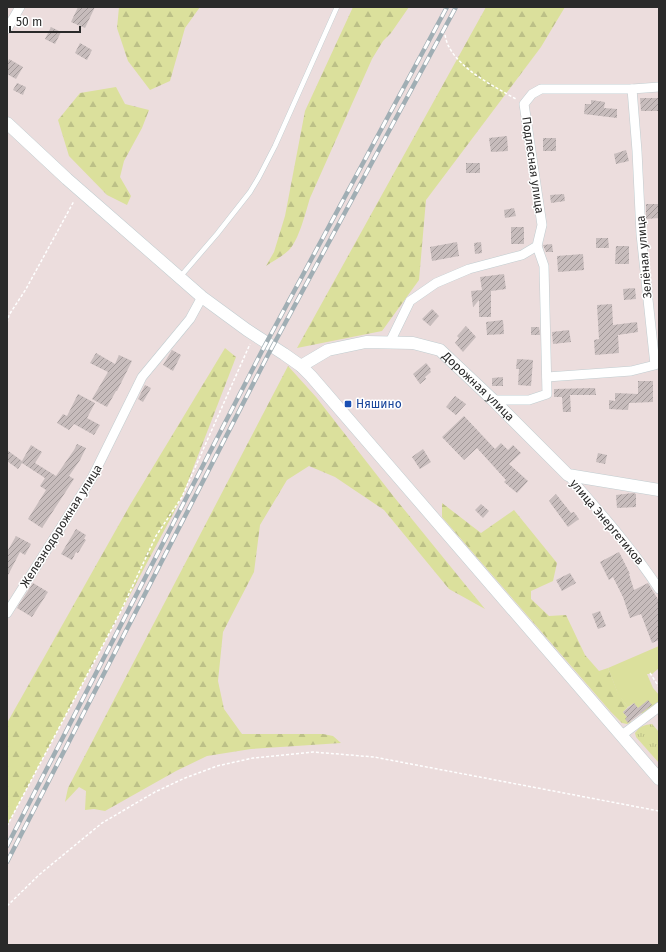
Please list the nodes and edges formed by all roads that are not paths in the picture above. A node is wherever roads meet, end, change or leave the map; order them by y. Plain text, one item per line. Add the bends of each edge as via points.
1 (20, 7) edge
2 (337, 7) edge
3 (7, 29) edge
4 (659, 87) edge
5 (632, 89) junction
6 (7, 123) edge
7 (537, 246) junction
8 (180, 278) junction
9 (202, 297) junction
10 (390, 342) junction
11 (300, 366) junction
12 (548, 377) junction
13 (493, 400) junction
14 (568, 475) junction
15 (659, 490) edge
16 (659, 589) edge
17 (7, 613) edge
18 (658, 710) edge
19 (622, 735) junction
20 (659, 779) edge

1 - 3 street
2 - 8 lane via 259,177 218,234
4 - 5 street, Подлесная улица
5 - 7 street, Подлесная улица via 541,89 532,94 524,104 542,224
5 - 12 street, Зелёная улица via 641,234 655,365 631,371
6 - 8 street
7 - 10 street via 522,256 469,269 436,283 410,301
7 - 12 street via 544,266
8 - 9 street
9 - 11 street
9 - 17 street, Железнодорожная улица via 190,319 142,377 92,478
10 - 11 street, Дорожная улица via 366,342 328,350
10 - 13 street, Дорожная улица via 413,343 440,350
11 - 19 street
12 - 13 street via 547,394 530,400
13 - 14 street, Дорожная улица
14 - 15 street
14 - 16 street, улица Энергетиков via 642,564
18 - 19 street
19 - 20 street

